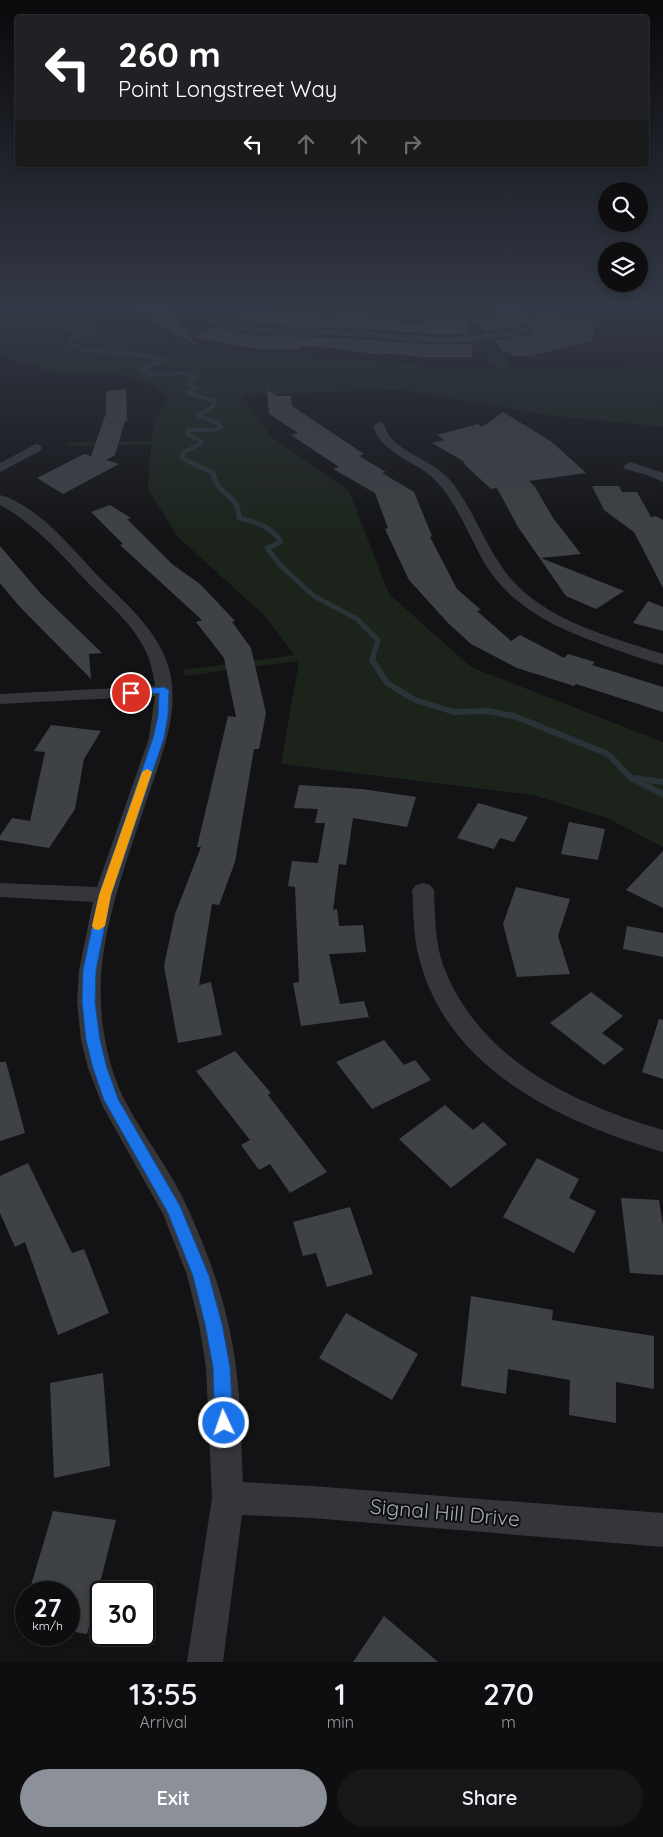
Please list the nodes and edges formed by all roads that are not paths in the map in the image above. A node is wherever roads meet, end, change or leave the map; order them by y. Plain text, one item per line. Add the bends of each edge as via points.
1 (379, 426) dead end
2 (36, 448) dead end
3 (630, 466) dead end
4 (0, 468) edge
5 (663, 478) edge
6 (0, 499) edge
7 (663, 660) edge
8 (164, 690) junction
9 (0, 700) edge
10 (0, 890) edge
11 (423, 890) dead end
12 (105, 895) junction
13 (663, 1141) edge
14 (228, 1498) junction
15 (663, 1530) edge
16 (205, 1662) edge

1 - 7 street via 386,440 447,484 499,574 524,599 569,626
2 - 4 street
3 - 5 street
6 - 8 street via 48,532 144,633 156,654
8 - 9 street
8 - 12 street via 158,738
10 - 12 street
11 - 13 street via 427,948 438,983 466,1028 486,1049 536,1090 562,1105 599,1122
12 - 14 street via 90,970 93,1040 112,1100 175,1210 201,1276 221,1367
14 - 15 street, Signal Hill Drive
14 - 16 street

